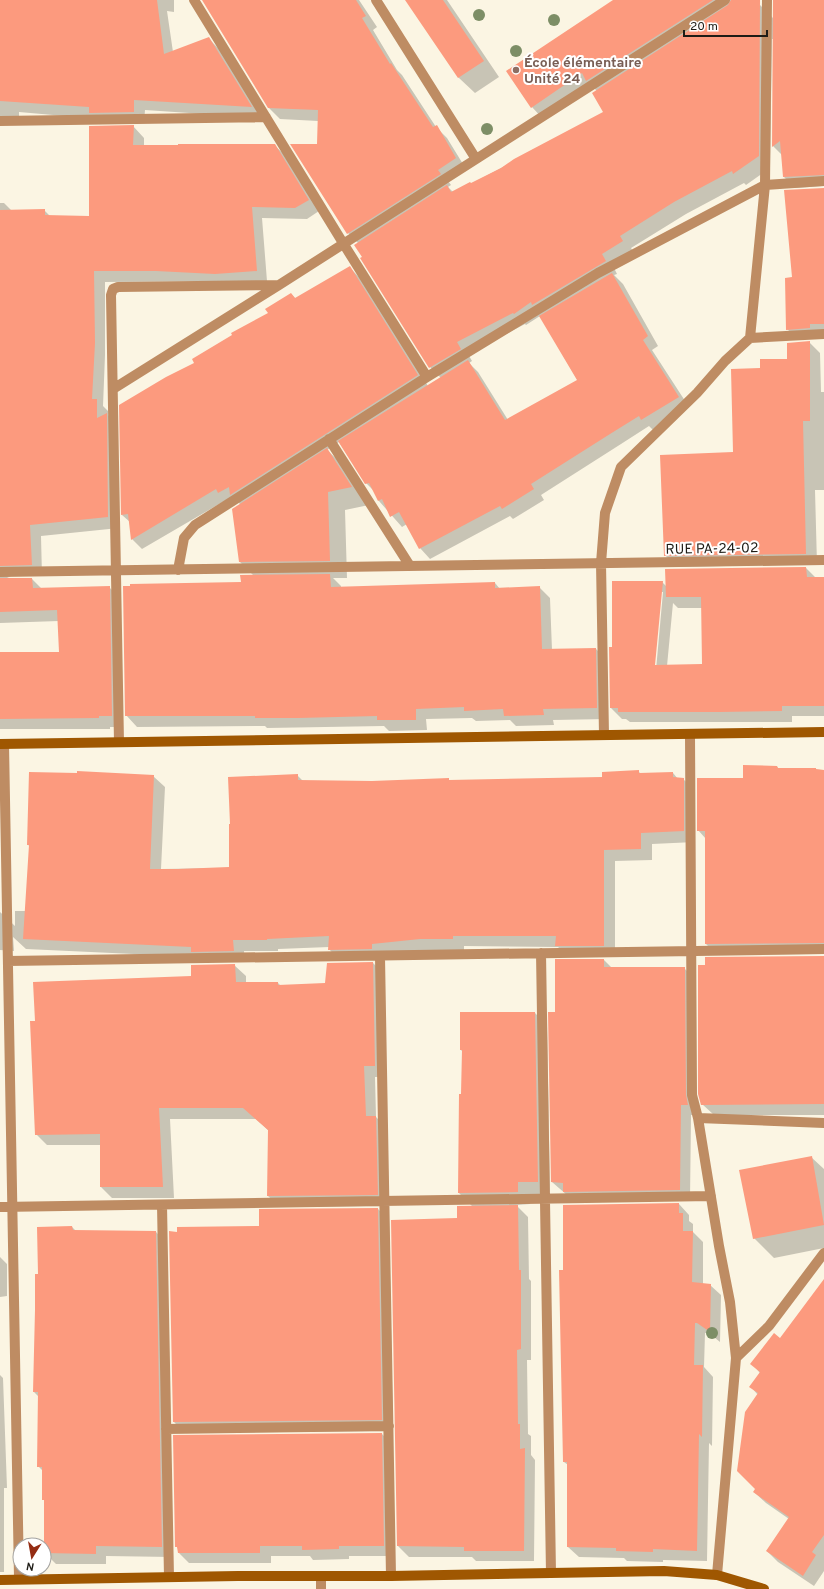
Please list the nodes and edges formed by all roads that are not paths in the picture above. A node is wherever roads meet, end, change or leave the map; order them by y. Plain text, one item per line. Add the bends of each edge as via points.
1 (194, 0) edge
2 (376, 0) edge
3 (725, 0) edge
4 (767, 0) edge
5 (266, 117) junction
6 (0, 121) edge
7 (476, 159) junction
8 (824, 181) edge
9 (765, 185) junction
10 (343, 243) junction
11 (279, 285) junction
12 (824, 334) edge
13 (750, 338) junction
14 (427, 377) junction
15 (113, 389) junction
16 (329, 439) junction
17 (824, 560) edge
18 (601, 563) junction
19 (410, 566) junction
20 (178, 570) junction
21 (116, 571) junction
22 (0, 572) edge
23 (824, 732) edge
24 (690, 734) junction
25 (604, 735) junction
26 (119, 742) junction
27 (2, 744) edge
28 (824, 949) edge
29 (690, 951) junction
30 (541, 953) junction
31 (380, 956) junction
32 (8, 961) junction
33 (698, 1118) junction
34 (824, 1123) edge
35 (711, 1196) junction
36 (545, 1199) junction
37 (385, 1202) junction
38 (162, 1205) junction
39 (0, 1207) edge
40 (12, 1207) junction
41 (824, 1253) edge
42 (736, 1358) junction
43 (389, 1426) junction
44 (166, 1429) junction
45 (551, 1573) junction
46 (717, 1575) junction
47 (321, 1576) junction
48 (391, 1576) junction
49 (169, 1577) junction
50 (19, 1578) junction
51 (0, 1580) edge
52 (321, 1589) edge
53 (764, 1589) edge

1 - 5 street
2 - 7 street
3 - 7 street
4 - 9 street
5 - 6 street
5 - 10 street
7 - 10 street
8 - 9 street
9 - 13 street
9 - 14 street via 598,273
10 - 11 street
10 - 14 street
11 - 15 street
11 - 15 street via 113,289
12 - 13 street
13 - 18 street via 621,467 605,513
14 - 16 street
15 - 21 street
16 - 19 street
16 - 20 street via 195,525 184,538
17 - 18 street, RUE PA-24-02
18 - 19 street, RUE PA-24-02
18 - 25 street
19 - 20 street, RUE PA-24-02
20 - 21 street, RUE PA-24-02
21 - 22 street, RUE PA-24-02
21 - 26 street
23 - 24 street
24 - 25 street
24 - 29 street
25 - 26 street
26 - 27 street
27 - 32 street
28 - 29 street
29 - 30 street
29 - 33 street via 692,1095
30 - 31 street
30 - 36 street
31 - 32 street
31 - 37 street
32 - 40 street
33 - 34 street
33 - 35 street
35 - 36 street
35 - 42 street via 730,1302
36 - 37 street
36 - 45 street
37 - 38 street
37 - 43 street
38 - 40 street
38 - 44 street
39 - 40 street
40 - 50 street
41 - 42 street via 769,1326
42 - 46 street
43 - 44 street
43 - 48 street
44 - 49 street
45 - 46 street via 664,1571
45 - 48 street
46 - 53 street
47 - 48 street
47 - 49 street
47 - 52 street
49 - 50 street
50 - 51 street

